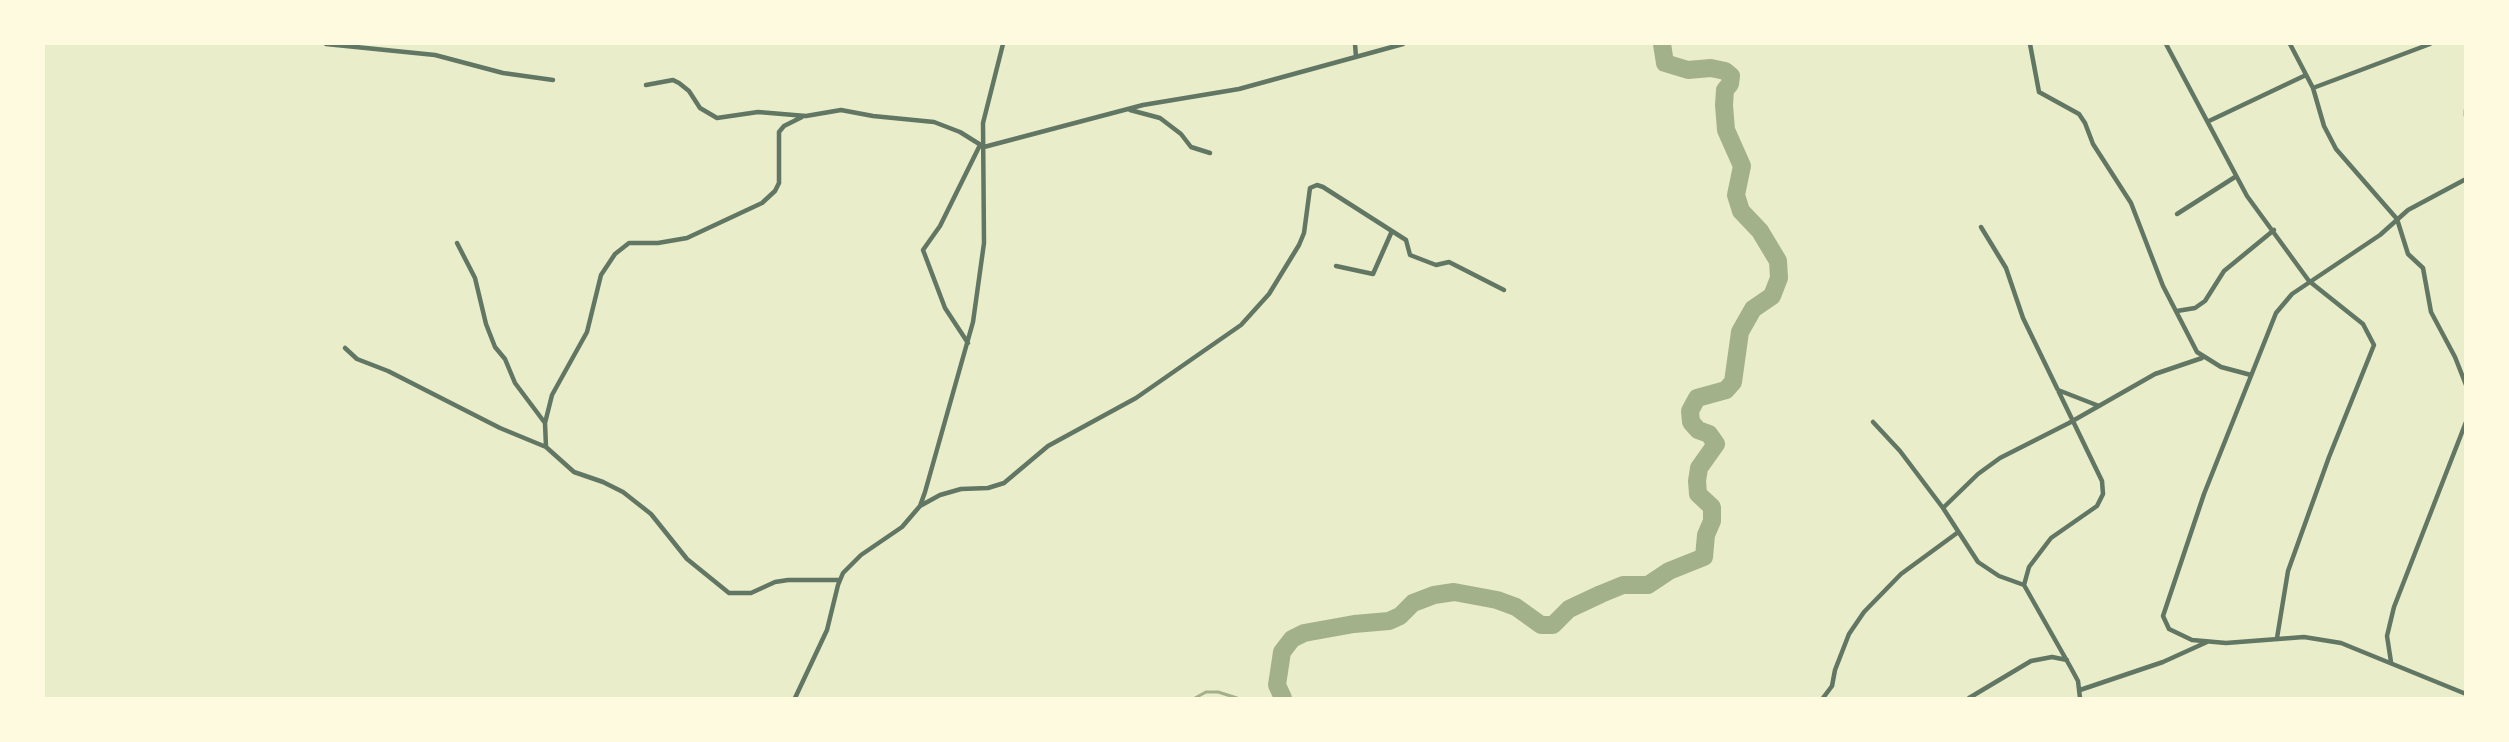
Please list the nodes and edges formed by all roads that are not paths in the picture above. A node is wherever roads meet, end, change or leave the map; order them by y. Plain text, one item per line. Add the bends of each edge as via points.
1 (326, 44) edge
2 (1003, 44) edge
3 (1355, 44) edge
4 (1403, 44) edge
5 (2030, 44) edge
6 (2166, 44) edge
7 (2290, 44) edge
8 (2430, 44) edge
9 (365, 45) edge
10 (1356, 57) junction
11 (2306, 75) junction
12 (553, 80) dead end
13 (646, 85) dead end
14 (2313, 88) junction
15 (1128, 110) junction
16 (2466, 110) edge
17 (804, 116) junction
18 (2466, 116) edge
19 (2209, 121) junction
20 (982, 146) junction
21 (1210, 153) dead end
22 (2235, 177) junction
23 (2466, 178) edge
24 (2177, 214) dead end
25 (2397, 219) junction
26 (1981, 227) dead end
27 (2274, 230) junction
28 (1392, 231) junction
29 (457, 243) dead end
30 (1336, 266) dead end
31 (2309, 281) junction
32 (1504, 290) dead end
33 (2177, 310) junction
34 (968, 343) junction
35 (345, 348) dead end
36 (2202, 358) junction
37 (2251, 375) junction
38 (2466, 385) edge
39 (2058, 390) junction
40 (2099, 406) junction
41 (2073, 421) junction
42 (1874, 422) dead end
43 (2466, 422) edge
44 (545, 423) junction
45 (546, 447) junction
46 (920, 506) junction
47 (1943, 508) junction
48 (1957, 533) junction
49 (839, 580) junction
50 (2024, 585) junction
51 (2277, 638) junction
52 (2207, 642) junction
53 (2067, 660) junction
54 (2391, 662) junction
55 (2080, 690) junction
56 (2466, 694) edge
57 (795, 699) edge
58 (1823, 699) edge
59 (1968, 699) edge
60 (2080, 699) edge

1 - 9 street
2 - 20 street via 985,111
3 - 10 street
4 - 10 street
5 - 33 street via 2040,92 2079,114 2085,123 2092,144 2131,203 2148,251
6 - 19 street
7 - 11 street
8 - 14 street
9 - 12 street
10 - 15 street via 1239,89
11 - 14 street
11 - 19 street
13 - 17 street via 673,80 684,86 700,108 717,118 758,112
14 - 25 street via 2324,126 2336,149
15 - 20 street
15 - 21 street via 1160,118 1191,147
16 - 18 street
17 - 20 street via 841,110 934,122
17 - 44 street via 779,132 779,183 762,203 687,238 629,243 615,254 601,275 587,332 559,379
19 - 22 street
20 - 34 street via 984,243
20 - 34 street via 923,250 945,308
22 - 24 street
22 - 27 street
23 - 25 street
25 - 31 street via 2380,235
25 - 38 street via 2408,254 2423,268 2431,312
26 - 39 street via 2006,268 2023,318
27 - 31 street
27 - 33 street via 2224,271 2205,301 2195,308
28 - 30 street via 1373,274
28 - 32 street via 1407,241 1410,255 1436,265 1449,262
28 - 46 street via 1323,187 1310,188 1299,245 1269,294 1241,324 1136,398 1048,446 1004,483 961,489
29 - 44 street via 475,278 495,347 515,383
31 - 37 street via 2276,314
31 - 51 street via 2363,324 2374,345 2288,571
33 - 36 street via 2191,344
34 - 46 street
35 - 45 street via 357,359
36 - 37 street
36 - 40 street via 2155,374
37 - 52 street via 2204,494 2163,616 2169,629
39 - 40 street
39 - 41 street
40 - 41 street
41 - 47 street via 2000,458
41 - 50 street via 2102,481 2103,494 2097,506 2043,546 2029,567
42 - 47 street
43 - 54 street via 2394,607 2387,636
44 - 45 street
45 - 49 street via 574,472 608,484 643,507 687,559 729,593 751,593 788,580
46 - 49 street via 902,527 850,564
47 - 48 street
48 - 50 street via 1982,567
48 - 58 street via 1901,574 1864,612 1849,634 1832,686
49 - 57 street via 827,630
50 - 53 street
51 - 52 street
51 - 54 street via 2324,639
52 - 55 street via 2163,662
53 - 55 street
53 - 59 street via 2052,657 2031,661
54 - 56 street
55 - 60 street

